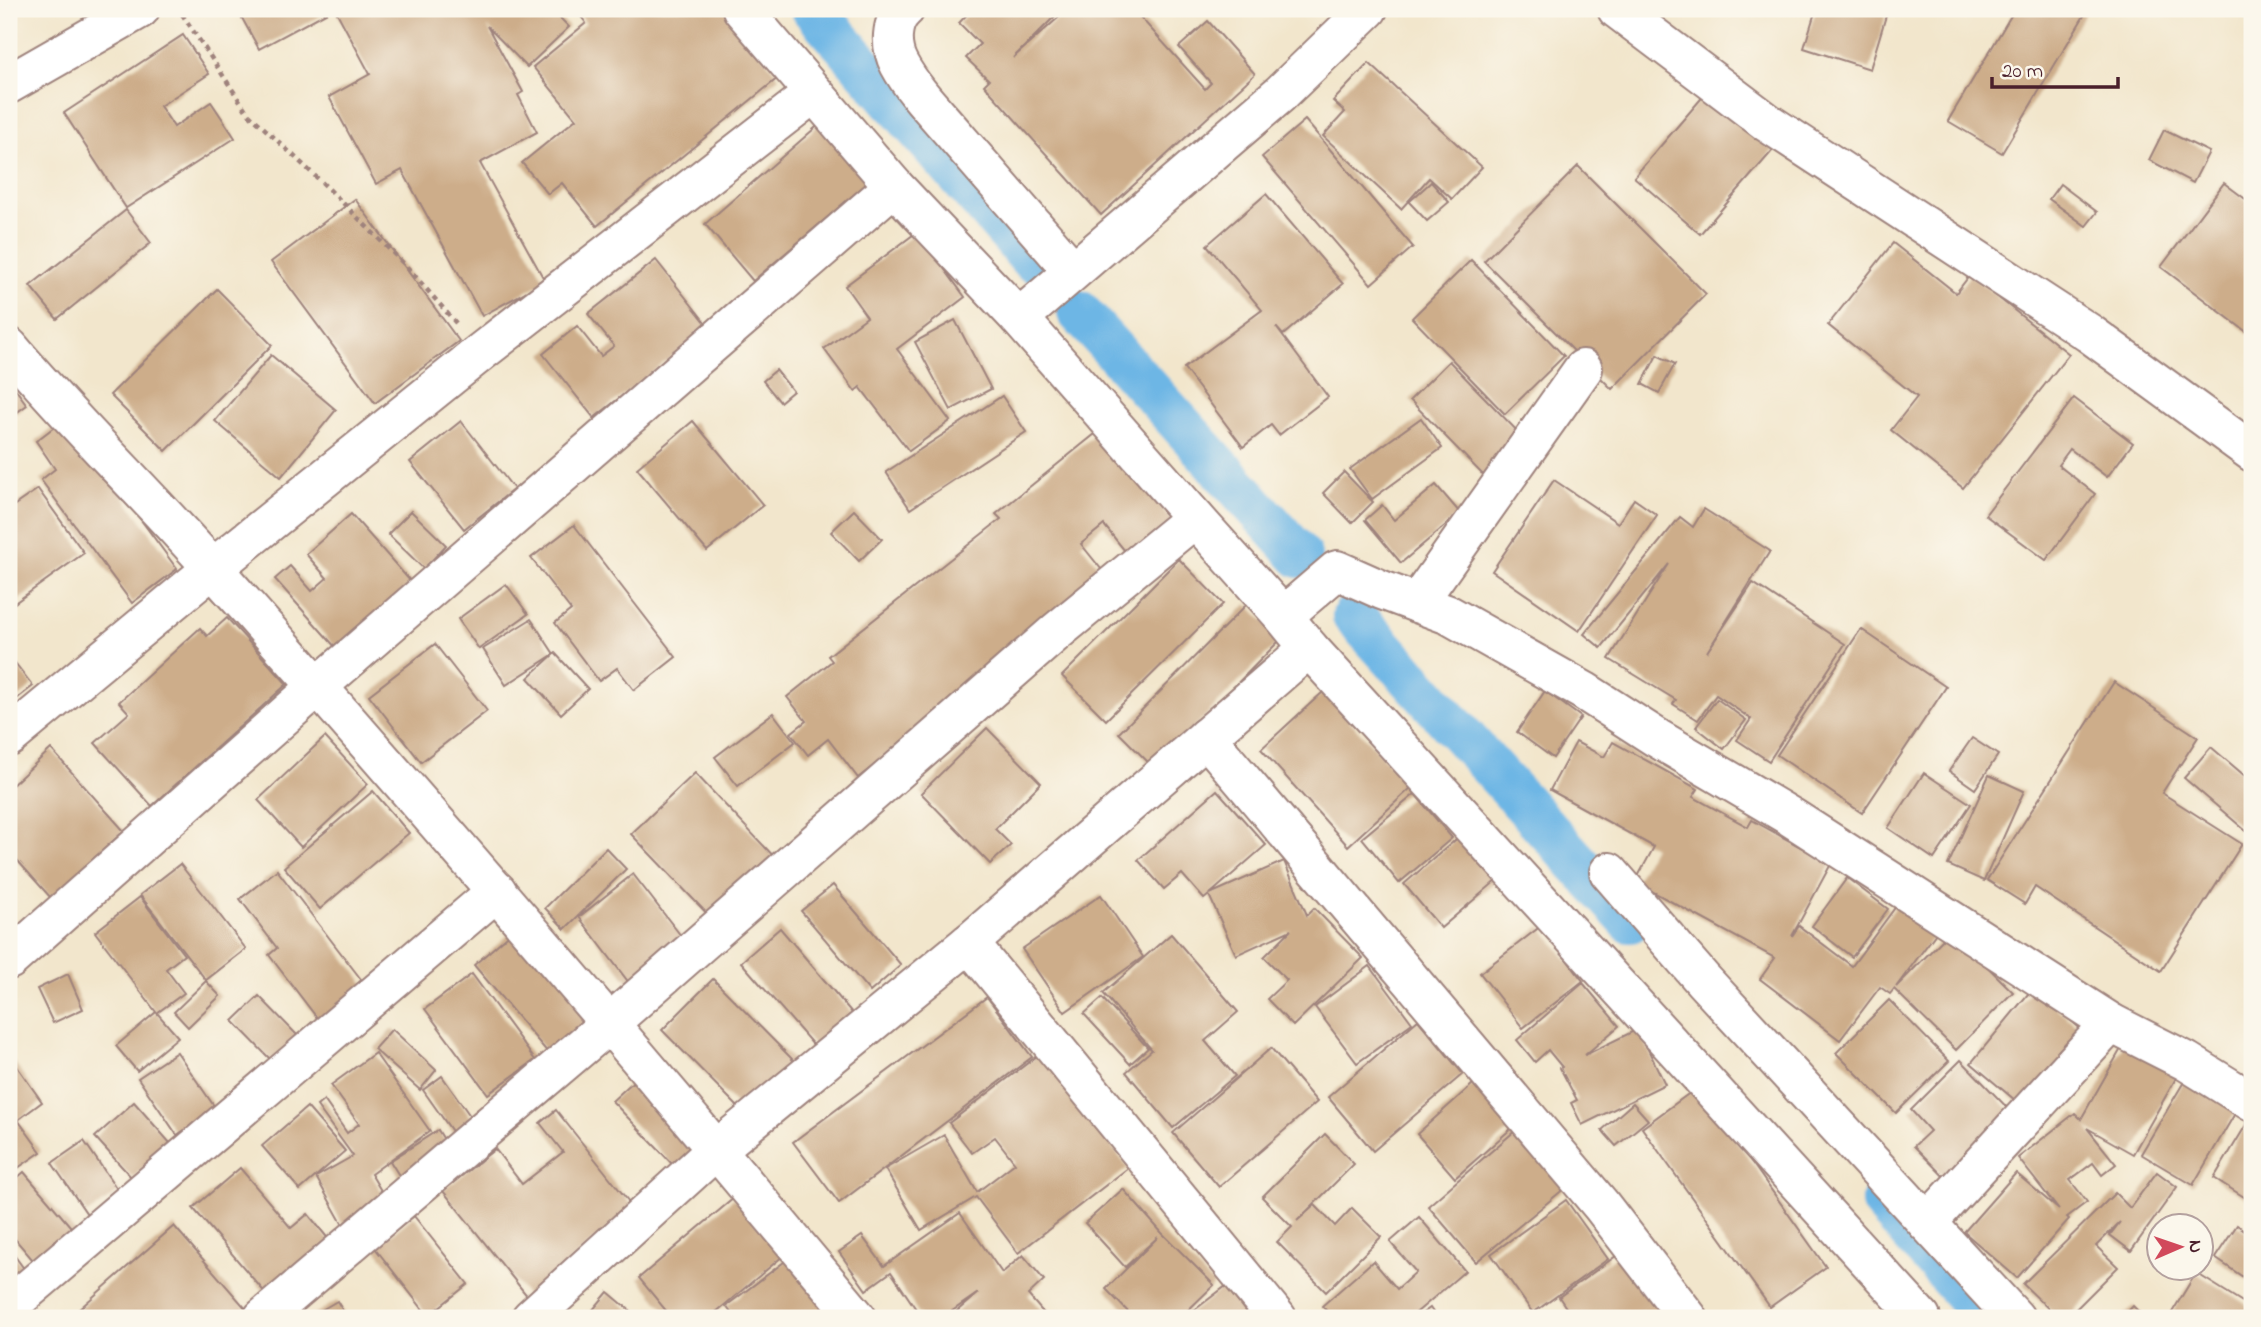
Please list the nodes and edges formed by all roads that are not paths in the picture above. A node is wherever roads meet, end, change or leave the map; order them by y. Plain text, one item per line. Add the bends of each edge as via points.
1 (140, 9) edge
2 (742, 9) edge
3 (905, 9) edge
4 (1368, 9) edge
5 (1617, 9) edge
6 (9, 83) edge
7 (814, 93) junction
8 (894, 186) junction
9 (1073, 271) junction
10 (1019, 318) junction
11 (9, 347) edge
12 (1583, 369) dead end
13 (2252, 452) edge
14 (1195, 518) junction
15 (213, 568) junction
16 (1417, 603) junction
17 (1283, 616) junction
18 (1309, 648) junction
19 (317, 687) junction
20 (9, 737) edge
21 (1206, 737) junction
22 (1609, 872) dead end
23 (497, 891) junction
24 (968, 943) junction
25 (9, 960) edge
26 (611, 1022) junction
27 (2111, 1023) junction
28 (2252, 1102) edge
29 (716, 1149) junction
30 (1927, 1223) junction
31 (9, 1306) edge
32 (263, 1318) edge
33 (531, 1318) edge
34 (857, 1318) edge
35 (1277, 1318) edge
36 (1688, 1318) edge
37 (1918, 1318) edge
38 (2015, 1318) edge

1 - 6 street
2 - 7 street
3 - 9 street via 893,34 899,64 923,98
4 - 9 street via 1280,94
5 - 13 street via 1768,122 2089,333
7 - 8 street
7 - 15 street
8 - 10 street
8 - 19 street
9 - 10 street
10 - 14 street
11 - 15 street
12 - 16 street
14 - 17 street
14 - 26 street via 1056,632
15 - 19 street
15 - 20 street
16 - 17 street via 1337,570
16 - 27 street via 1449,615 1584,691 1791,817
17 - 18 street
18 - 21 street
18 - 37 street
19 - 23 street
19 - 25 street
21 - 24 street
21 - 36 street via 1601,1205
22 - 30 street
23 - 26 street
23 - 31 street
24 - 29 street
24 - 35 street
26 - 29 street
26 - 32 street
27 - 28 street via 2186,1061
27 - 30 street
29 - 33 street
29 - 34 street
30 - 38 street

